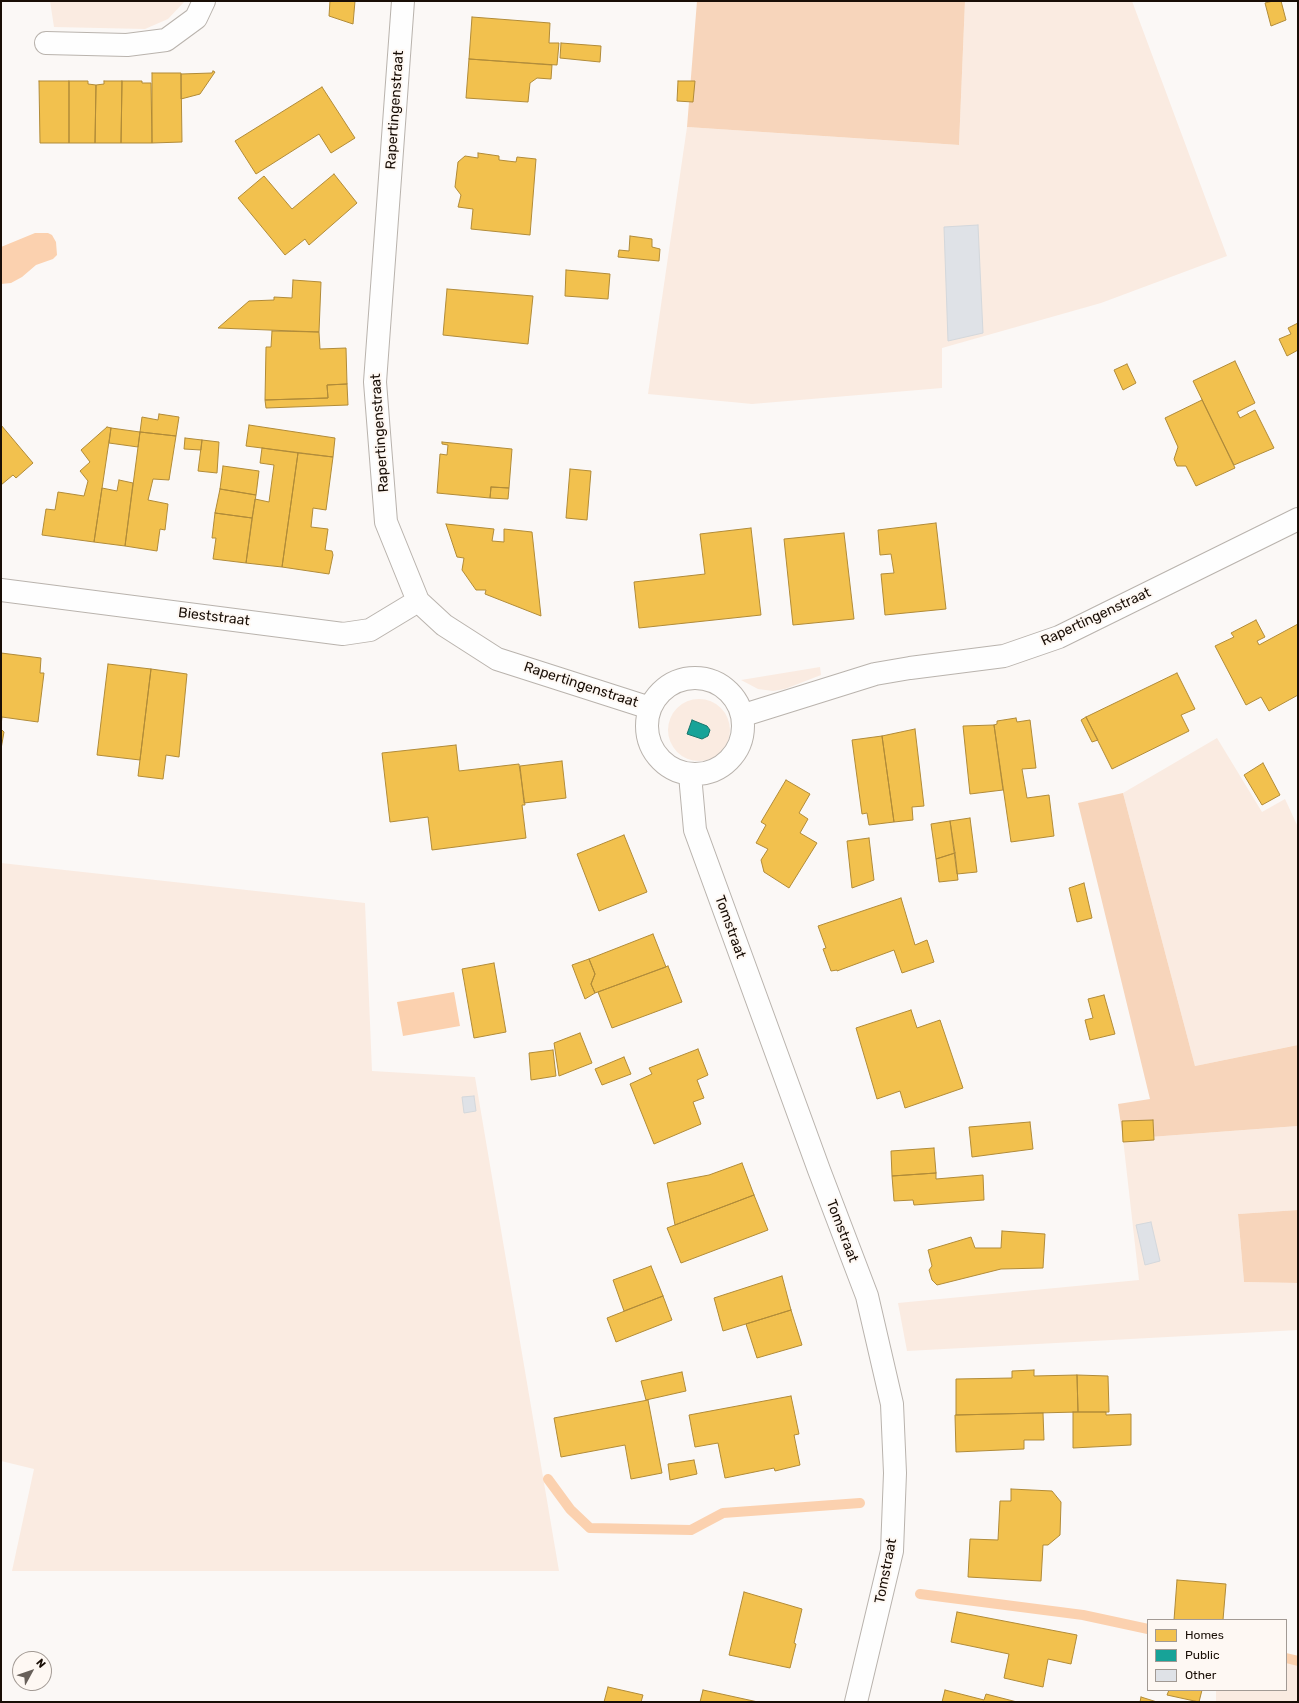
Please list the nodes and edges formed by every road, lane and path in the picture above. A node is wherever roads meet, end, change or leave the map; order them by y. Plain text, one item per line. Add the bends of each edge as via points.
1 (204, 1) edge
2 (403, 1) edge
3 (46, 43) dead end
4 (1298, 519) edge
5 (1, 590) edge
6 (418, 601) junction
7 (650, 708) junction
8 (744, 715) junction
9 (690, 774) junction
10 (856, 1702) edge

1 - 3 street via 196,18 166,40 127,45
2 - 6 street, Rapertingenstraat via 374,382 386,522
4 - 8 street, Rapertingenstraat via 1059,637 1004,656 875,674
5 - 6 street, Bieststraat via 343,634 370,630
6 - 7 street, Rapertingenstraat via 444,625 497,659
7 - 8 street via 658,694 671,684 694,677 715,682 730,693
7 - 9 street via 646,724 653,750 661,761 675,770
8 - 9 street via 742,738 735,755 715,771
9 - 10 street, Tomstraat via 695,830 867,1296 892,1404 895,1473 892,1551

